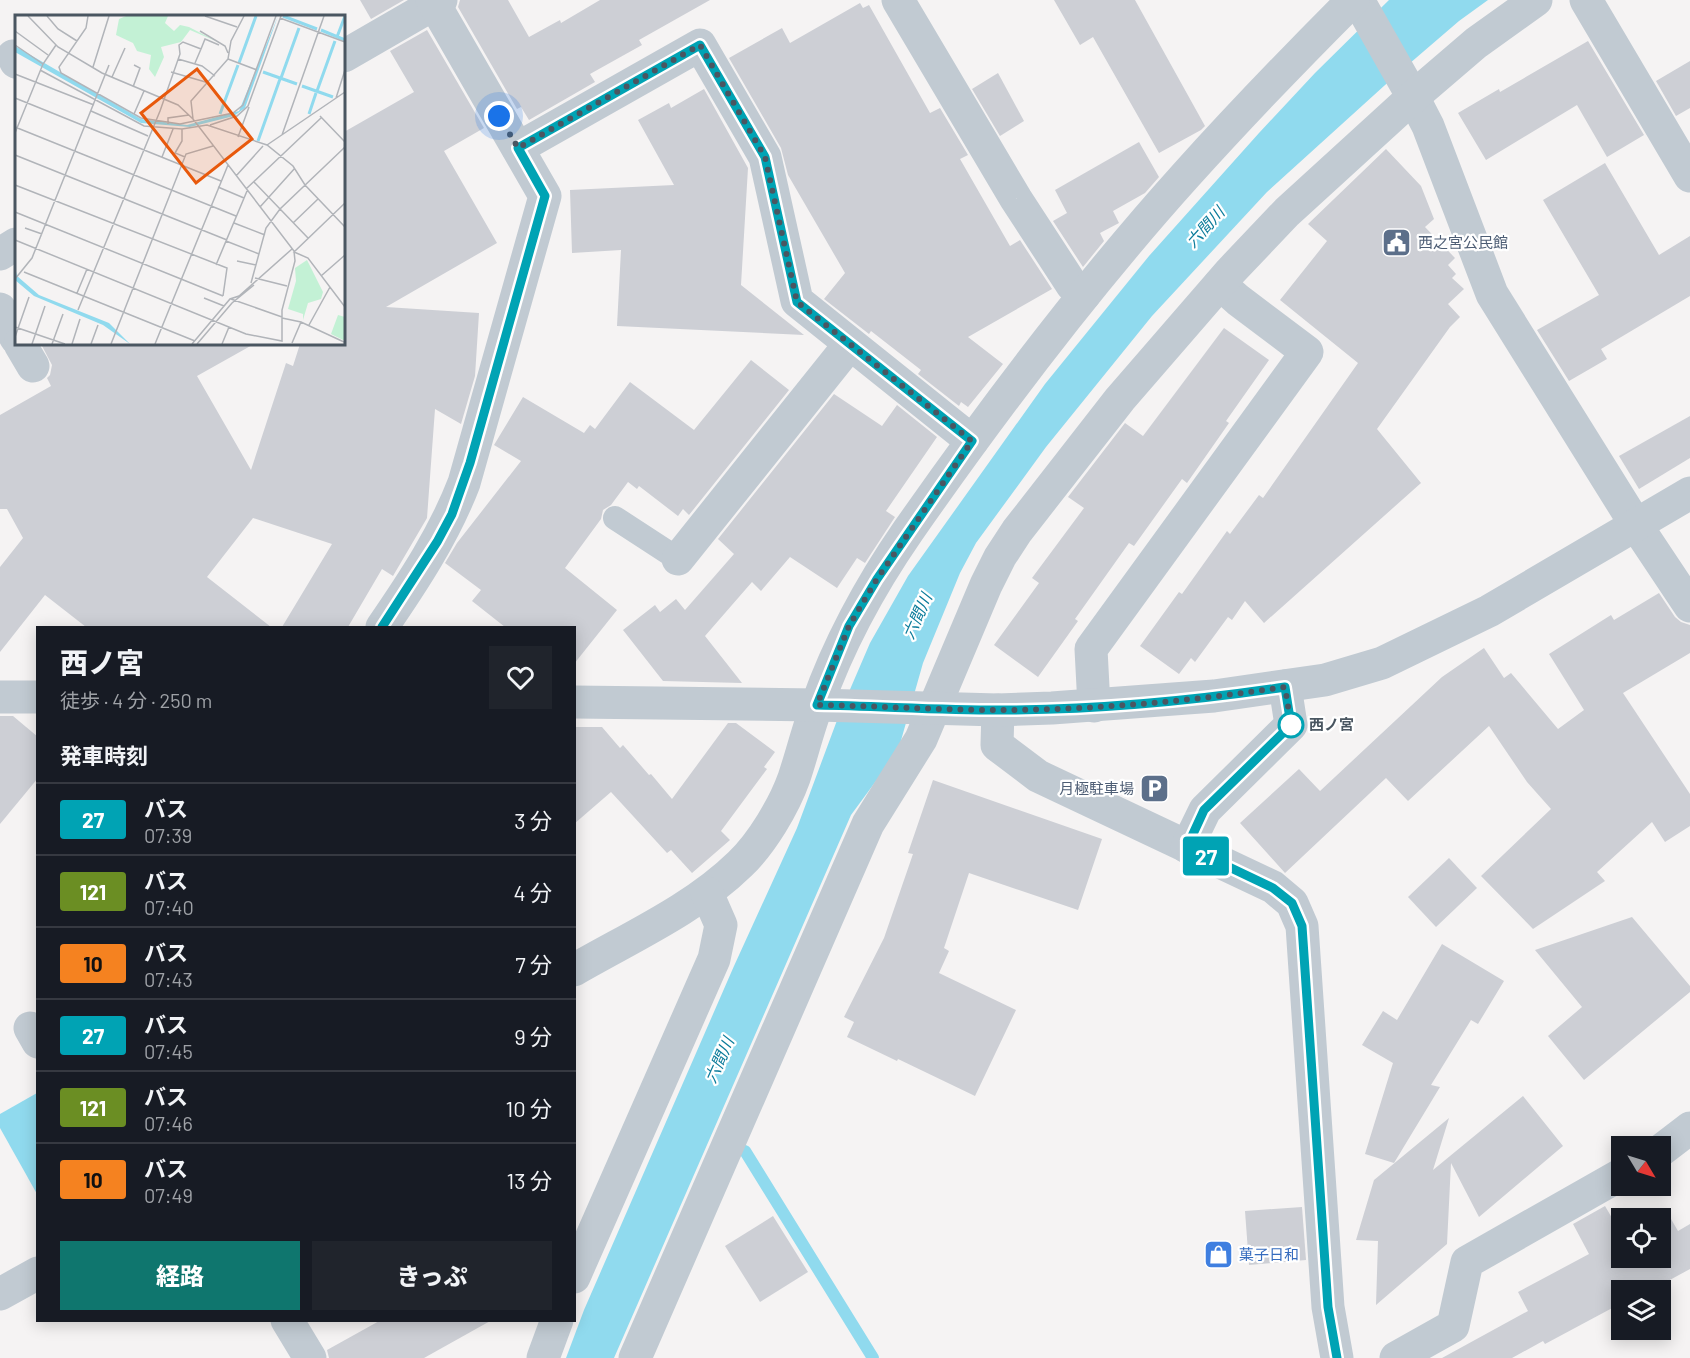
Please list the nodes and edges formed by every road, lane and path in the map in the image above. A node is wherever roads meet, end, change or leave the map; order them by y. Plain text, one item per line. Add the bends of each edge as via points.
1 (898, 0) edge
2 (1536, 0) edge
3 (1586, 0) edge
4 (436, 1) edge
5 (1358, 4) edge
6 (345, 55) edge
7 (1410, 90) junction
8 (518, 148) junction
9 (1690, 176) edge
10 (15, 245) edge
11 (0, 254) edge
12 (1220, 284) junction
13 (1084, 295) junction
14 (0, 309) edge
15 (15, 336) edge
16 (850, 344) junction
17 (972, 441) junction
18 (1690, 493) edge
19 (615, 518) dead end
20 (1636, 525) junction
21 (678, 559) joint
22 (1690, 606) edge
23 (383, 626) edge
24 (1285, 687) junction
25 (0, 697) edge
26 (36, 697) edge
27 (576, 702) edge
28 (826, 705) junction
29 (1094, 706) junction
30 (928, 707) junction
31 (998, 710) junction
32 (1187, 847) junction
33 (707, 893) junction
34 (576, 969) edge
35 (1690, 1128) edge
36 (1671, 1143) edge
37 (1611, 1180) edge
38 (576, 1272) edge
39 (36, 1274) edge
40 (0, 1294) edge
41 (288, 1322) edge
42 (556, 1322) edge
43 (310, 1358) edge
44 (543, 1358) edge
45 (634, 1358) edge
46 (1337, 1358) edge
47 (1396, 1358) edge

1 - 13 street via 1016,199 1072,285
2 - 7 street
3 - 9 street
4 - 6 street
4 - 8 street
5 - 7 street
5 - 13 street via 1248,107
7 - 12 street
7 - 20 street via 1428,126 1492,294
8 - 16 street via 700,45 765,157 797,302
8 - 23 street via 545,196 464,483 437,542
10 - 11 street
12 - 29 street via 1307,352 1091,649
12 - 30 street via 1120,399 1017,531 1000,557
13 - 17 street
14 - 15 street
16 - 17 street
16 - 21 street
17 - 28 street via 886,563 849,626
18 - 20 street
19 - 21 lane
20 - 22 street
20 - 24 street via 1489,611 1382,663
24 - 29 street
24 - 32 street via 1291,725 1204,810
25 - 26 street
27 - 28 street
28 - 30 street
28 - 33 street via 771,824 743,862
29 - 31 street
30 - 31 street
30 - 45 street via 921,739 868,824
31 - 32 street via 997,745 1038,776
32 - 46 street via 1273,888 1292,903 1302,926 1328,1307
33 - 34 street
33 - 38 street via 721,925 714,959
35 - 36 street
37 - 47 street via 1467,1262 1453,1326
39 - 40 street
41 - 43 street
42 - 44 street

